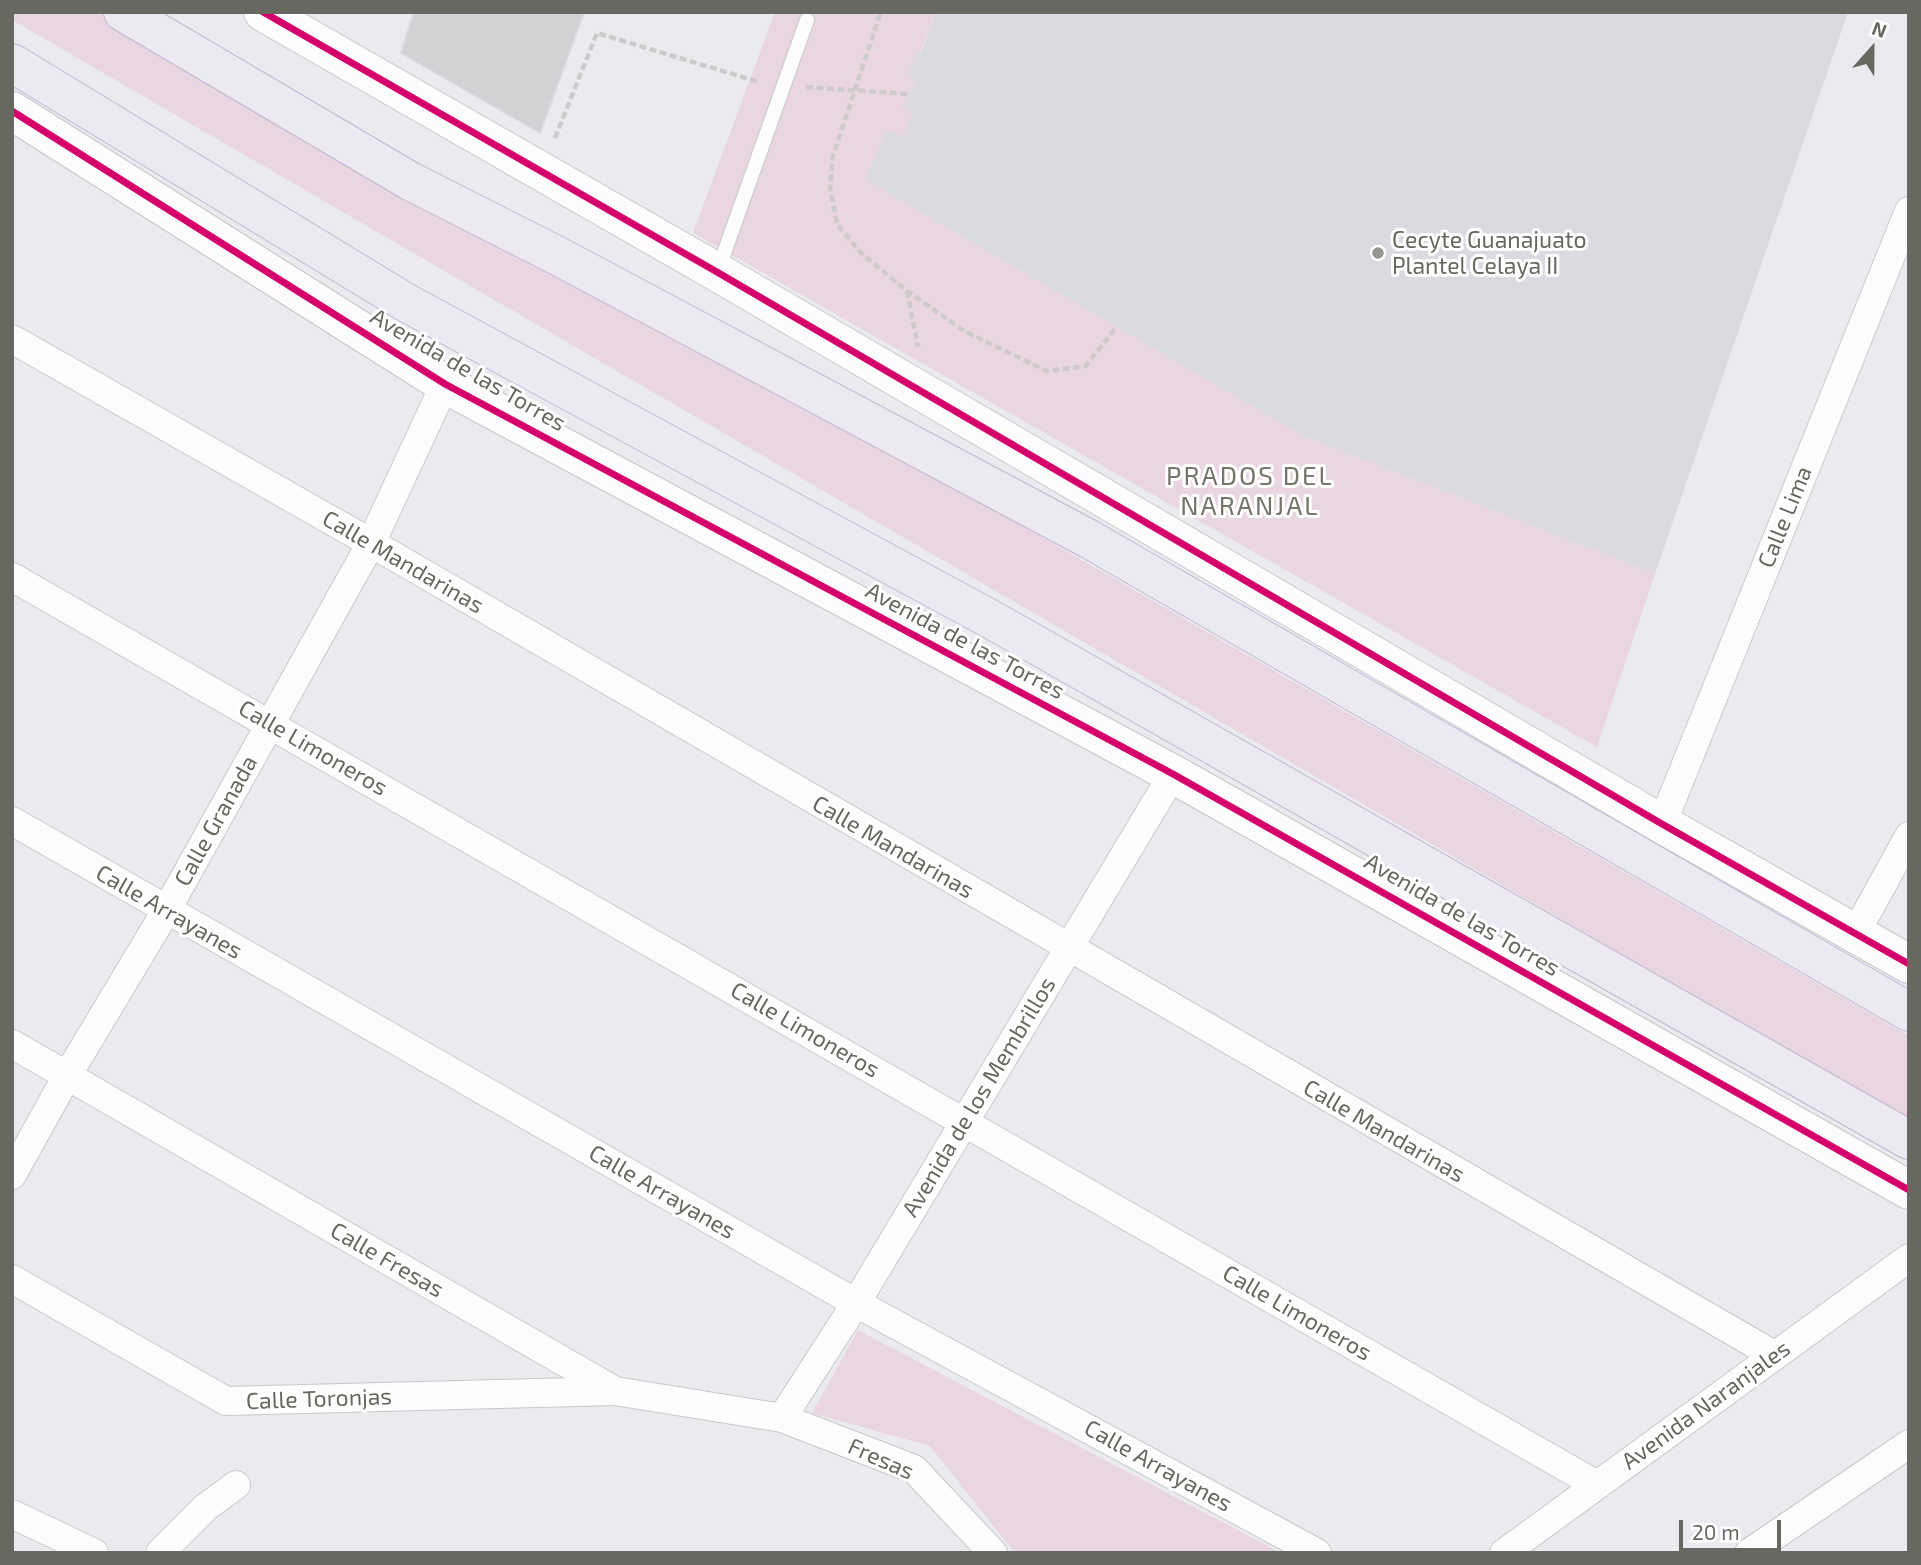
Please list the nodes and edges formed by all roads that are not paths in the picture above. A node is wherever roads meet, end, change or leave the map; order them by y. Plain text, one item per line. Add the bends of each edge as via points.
1 (123, 12) edge
2 (270, 14) edge
3 (807, 20) dead end
4 (12, 64) edge
5 (12, 111) edge
6 (1909, 211) edge
7 (717, 272) junction
8 (12, 339) edge
9 (445, 384) junction
10 (371, 543) junction
11 (12, 577) edge
12 (270, 723) junction
13 (1173, 774) junction
14 (12, 821) edge
15 (1662, 824) junction
16 (1909, 836) edge
17 (166, 911) junction
18 (1855, 933) junction
19 (1068, 948) junction
20 (1909, 964) edge
21 (1909, 1012) edge
22 (12, 1044) edge
23 (67, 1076) junction
24 (963, 1121) junction
25 (1909, 1140) edge
26 (12, 1175) edge
27 (1909, 1190) edge
28 (1909, 1258) edge
29 (12, 1279) edge
30 (856, 1303) junction
31 (1774, 1356) junction
32 (615, 1391) junction
33 (782, 1418) junction
34 (1909, 1444) edge
35 (236, 1485) dead end
36 (1597, 1485) junction
37 (12, 1514) edge
38 (94, 1553) edge
39 (160, 1553) edge
40 (993, 1553) edge
41 (1317, 1553) edge
42 (1504, 1553) edge
43 (1749, 1553) edge

1 - 21 main road via 410,181 1089,539
2 - 7 street
3 - 7 lane
4 - 25 main road, Avenida de las Torres via 405,302 994,621
5 - 9 street, Avenida de las Torres
6 - 15 street, Calle Lima
7 - 15 street
8 - 10 street, Calle Mandarinas
9 - 10 street, Calle Granada
9 - 13 street, Avenida de las Torres
10 - 12 street, Calle Granada
10 - 19 street, Calle Mandarinas
11 - 12 street, Calle Limoneros
12 - 17 street, Calle Granada
12 - 24 street, Calle Limoneros
13 - 19 street, Avenida de los Membrillos
13 - 27 street, Avenida de las Torres
14 - 17 street, Calle Arrayanes
15 - 18 street
16 - 18 street
17 - 23 street, Calle Granada
17 - 30 street, Calle Arrayanes
18 - 20 street
19 - 24 street, Avenida de los Membrillos
19 - 31 street, Calle Mandarinas
22 - 23 street, Calle Fresas
23 - 26 street, Calle Granada
23 - 32 street, Calle Fresas
24 - 30 street, Avenida de los Membrillos
24 - 36 street, Calle Limoneros
28 - 31 street, Avenida Naranjales
29 - 32 street, Calle Toronjas via 226,1401
30 - 33 street, Avenida de los Membrillos
30 - 41 street, Calle Arrayanes
31 - 36 street, Avenida Naranjales
32 - 33 street, Calle Fresas
33 - 40 street, Fresas via 914,1469
34 - 43 street
35 - 39 street via 206,1507
36 - 42 street, Avenida Naranjales
37 - 38 street

